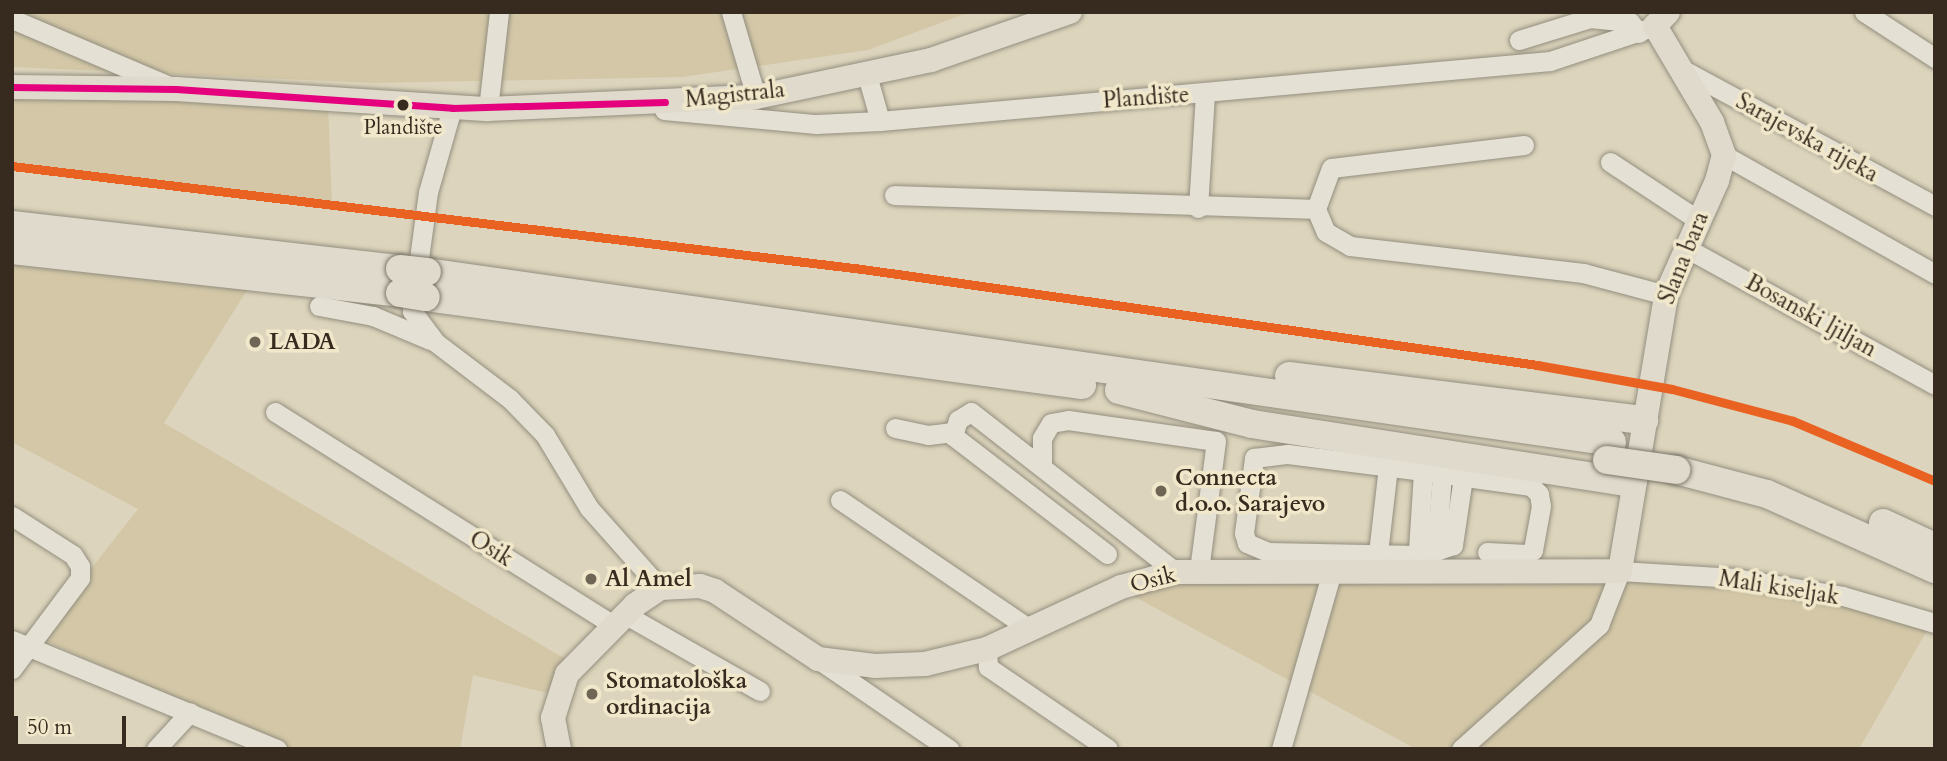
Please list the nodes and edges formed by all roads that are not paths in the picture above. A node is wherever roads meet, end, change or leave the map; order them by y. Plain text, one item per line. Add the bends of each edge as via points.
1 (499, 12) edge
2 (731, 12) edge
3 (1070, 12) edge
4 (1864, 12) edge
5 (12, 19) edge
6 (1654, 24) edge
7 (1519, 40) dead end
8 (1935, 58) edge
9 (1680, 68) junction
10 (867, 75) junction
11 (12, 87) edge
12 (176, 89) junction
13 (1205, 93) junction
14 (756, 97) junction
15 (612, 105) junction
16 (452, 108) junction
17 (488, 109) junction
18 (880, 121) junction
19 (1524, 145) dead end
20 (1724, 155) junction
21 (1610, 162) dead end
22 (894, 195) dead end
23 (1935, 206) edge
24 (1198, 208) junction
25 (1316, 209) junction
26 (1698, 220) junction
27 (12, 225) edge
28 (1686, 247) junction
29 (12, 250) edge
30 (1935, 274) edge
31 (413, 283) junction
32 (1666, 295) junction
33 (319, 306) dead end
34 (435, 342) junction
35 (1120, 381) junction
36 (1935, 385) edge
37 (275, 412) dead end
38 (1644, 420) junction
39 (895, 428) dead end
40 (951, 432) junction
41 (1676, 461) junction
42 (1042, 466) junction
43 (1388, 467) junction
44 (1432, 473) junction
45 (1463, 477) junction
46 (1632, 483) junction
47 (840, 500) dead end
48 (12, 516) edge
49 (1935, 547) edge
50 (1436, 551) junction
51 (1487, 552) dead end
52 (1378, 553) junction
53 (1107, 554) dead end
54 (1417, 562) junction
55 (1935, 569) edge
56 (1332, 571) junction
57 (1620, 571) junction
58 (1188, 572) junction
59 (660, 588) junction
60 (621, 621) junction
61 (1935, 623) edge
62 (1030, 629) junction
63 (21, 642) edge
64 (987, 649) junction
65 (818, 659) junction
66 (875, 666) junction
67 (12, 669) edge
68 (760, 691) dead end
69 (883, 705) junction
70 (190, 712) junction
71 (247, 744) edge
72 (156, 749) edge
73 (277, 749) edge
74 (559, 749) edge
75 (949, 749) edge
76 (1108, 749) edge
77 (1282, 749) edge
78 (1461, 749) edge

1 - 17 street
2 - 14 street
3 - 10 main road, Magistrala via 930,60
4 - 8 street
5 - 12 street
6 - 7 street via 1590,18
6 - 9 main road
6 - 13 street, Plandište via 1550,61
9 - 20 main road via 1712,122
9 - 23 street, Sarajevska rijeka
10 - 14 main road, Magistrala
10 - 18 street
11 - 12 main road, Magistrala
12 - 16 main road, Magistrala
13 - 18 street, Plandište
13 - 24 street
14 - 15 main road, Magistrala
15 - 17 main road, Magistrala
15 - 18 street, Plandište via 816,124
16 - 17 main road, Magistrala
16 - 34 street via 428,192 412,311
19 - 25 street via 1331,168
20 - 26 main road, Slana bara
20 - 30 street
21 - 26 street
22 - 24 street
24 - 25 street
25 - 32 street via 1326,232 1350,246 1583,273
26 - 28 main road, Slana bara
27 - 31 highway
28 - 32 main road, Slana bara
28 - 36 street, Bosanski ljiljan
29 - 31 highway
31 - 35 highway
32 - 38 main road, Slana bara
33 - 34 street via 373,316
34 - 59 street via 510,399 545,435 589,508
35 - 38 highway via 1243,371
35 - 41 highway
35 - 46 highway via 1240,422
37 - 60 street, Osik via 367,472
38 - 46 main road, Slana bara
39 - 40 street via 928,435
40 - 42 street via 965,413 971,412
40 - 53 street
41 - 49 highway via 1778,480
41 - 55 highway via 1767,494
42 - 58 street
42 - 58 street via 1042,438 1051,423 1068,420 1216,441
43 - 44 street
43 - 52 street
43 - 52 street via 1288,454 1260,454 1250,464 1247,543 1268,552
44 - 45 street
44 - 50 street
44 - 54 street
45 - 50 street via 1452,545
45 - 51 street via 1531,486 1539,494 1531,553
46 - 57 main road, Slana bara
47 - 62 street
48 - 63 street via 73,555 80,566 80,578
50 - 54 street
52 - 54 street
54 - 56 main road, Osik
54 - 57 main road, Osik
56 - 58 main road, Osik
56 - 77 street
57 - 61 street, Mali kiseljak via 1735,579 1830,594
57 - 78 street via 1599,625
58 - 62 main road, Osik via 1121,587
59 - 60 main road
59 - 65 main road, Osik via 699,586 715,591
60 - 68 street, Osik
60 - 74 main road via 567,674 559,689 553,718
62 - 64 main road, Osik
63 - 67 street
63 - 70 street
64 - 66 main road, Osik via 925,664
64 - 76 street via 988,667
65 - 66 main road, Osik
65 - 69 street, Osik
66 - 69 street
69 - 75 street, Osik
70 - 71 street
70 - 72 street
71 - 73 street

